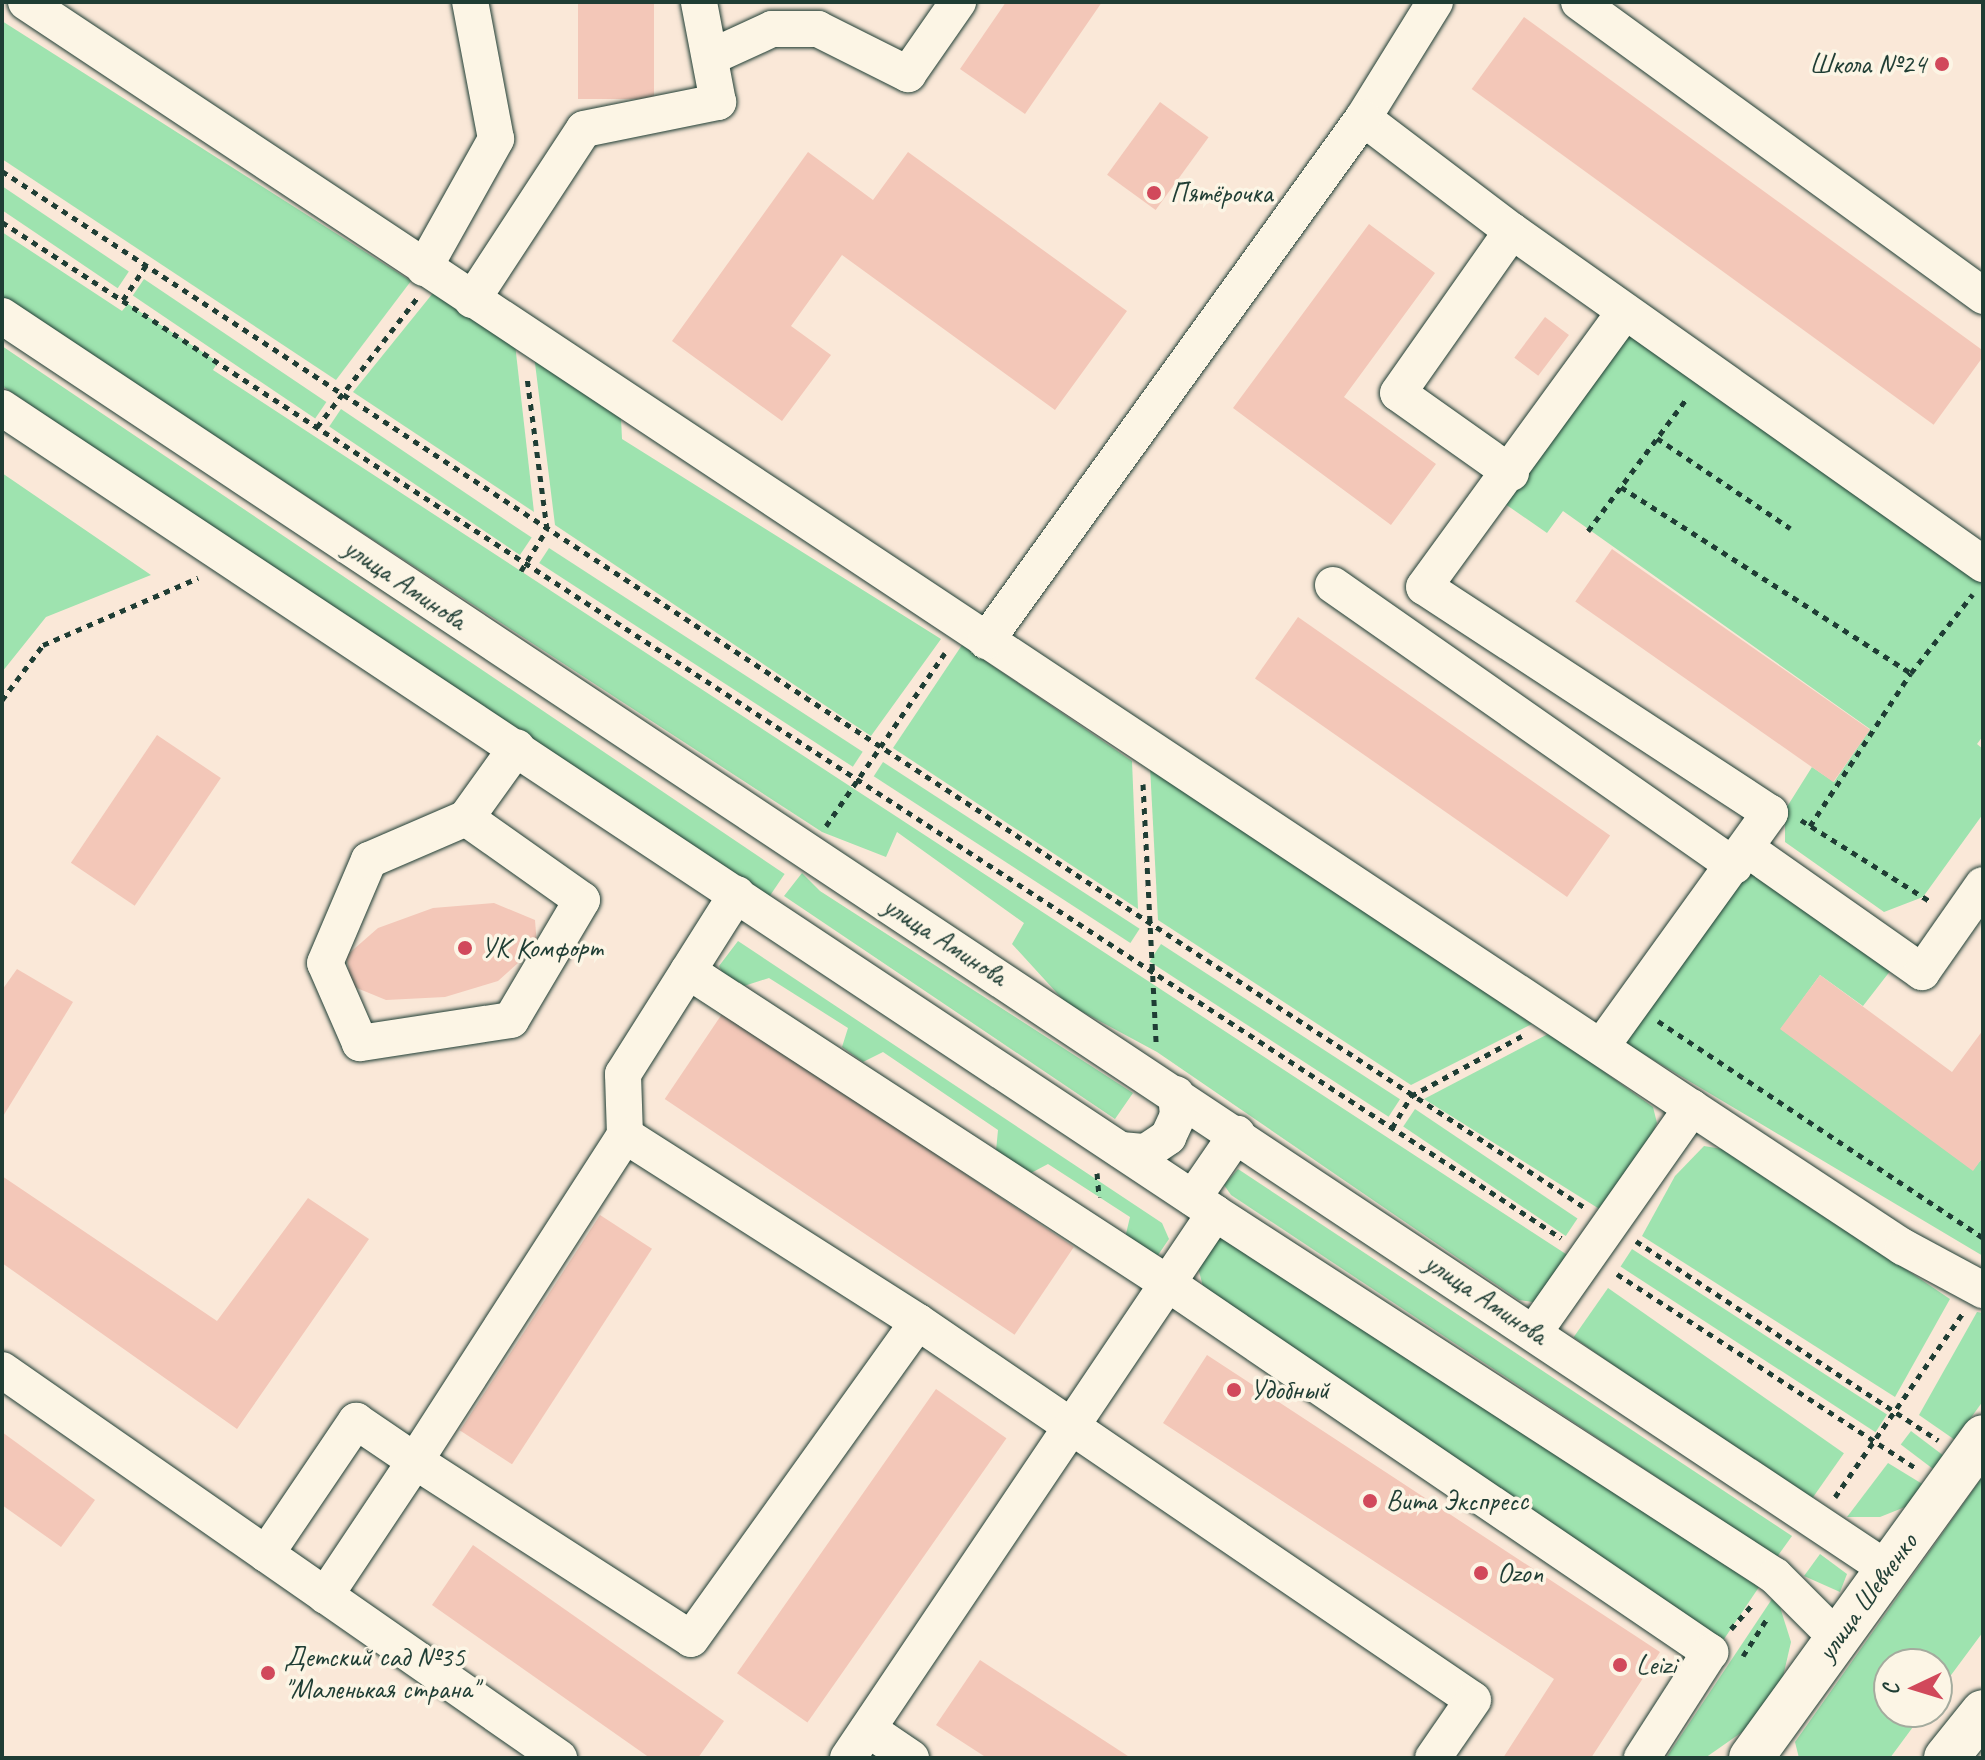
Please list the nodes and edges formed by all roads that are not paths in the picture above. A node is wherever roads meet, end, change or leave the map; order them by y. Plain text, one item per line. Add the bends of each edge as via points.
1 (26, 2) edge
2 (470, 2) edge
3 (699, 2) edge
4 (958, 2) edge
5 (1435, 2) edge
6 (1579, 2) edge
7 (711, 57) junction
8 (1363, 118) junction
9 (1512, 231) junction
10 (429, 272) junction
11 (1983, 296) edge
12 (472, 300) junction
13 (1625, 311) junction
14 (2, 316) edge
15 (2, 408) edge
16 (1511, 473) junction
17 (1983, 564) edge
18 (1333, 585) dead end
19 (975, 633) junction
20 (517, 747) junction
21 (466, 818) junction
22 (1740, 858) junction
23 (1983, 885) edge
24 (737, 894) junction
25 (688, 971) junction
26 (1601, 1047) junction
27 (1176, 1094) junction
28 (1692, 1108) junction
29 (1237, 1134) junction
30 (625, 1135) junction
31 (1121, 1150) junction
32 (1204, 1205) junction
33 (1167, 1283) junction
34 (1981, 1290) edge
35 (918, 1322) junction
36 (1535, 1331) junction
37 (2, 1370) edge
38 (1071, 1427) junction
39 (1966, 1442) edge
40 (415, 1461) junction
41 (266, 1554) junction
42 (1887, 1569) junction
43 (325, 1596) junction
44 (1837, 1638) junction
45 (1983, 1712) edge
46 (858, 1743) edge
47 (1764, 1749) edge
48 (559, 1758) edge
49 (911, 1758) edge
50 (1433, 1758) edge
51 (1642, 1758) edge
52 (1946, 1758) edge

1 - 10 street
2 - 10 street via 496,139
3 - 7 street
4 - 7 street via 908,74 818,29 772,29
5 - 8 street
6 - 11 street
7 - 12 street via 718,102 584,129
8 - 9 street
8 - 19 street
9 - 13 street
9 - 16 street via 1398,393
10 - 12 street
12 - 19 street
13 - 16 street
13 - 17 street
14 - 27 street, улица Аминова
15 - 20 street
16 - 22 street via 1424,587 1770,813
18 - 22 street
19 - 26 street
20 - 21 street
20 - 24 street
21 - 21 street via 369,860 325,963 360,1043 511,1020 582,900
22 - 23 street via 1922,972
22 - 26 street
24 - 25 street
24 - 31 street
25 - 30 street via 623,1074
25 - 33 street
26 - 28 street
27 - 29 street, улица Аминова
27 - 31 street via 1178,1116 1168,1137 1146,1152
28 - 34 street
28 - 36 street
29 - 32 street
29 - 36 street, улица Аминова
30 - 35 street
30 - 40 street
31 - 32 street
32 - 33 street
32 - 44 street via 1775,1576
33 - 38 street
33 - 51 street via 1724,1659
35 - 38 street
35 - 40 street via 691,1639
36 - 42 street, улица Аминова
37 - 41 street
38 - 46 street
38 - 50 street via 1473,1700
39 - 42 main road, улица Шевченко
40 - 41 street via 356,1421
40 - 43 street
41 - 43 street
42 - 44 main road, улица Шевченко
43 - 48 street
44 - 47 main road, улица Шевченко
45 - 52 main road
46 - 49 street

